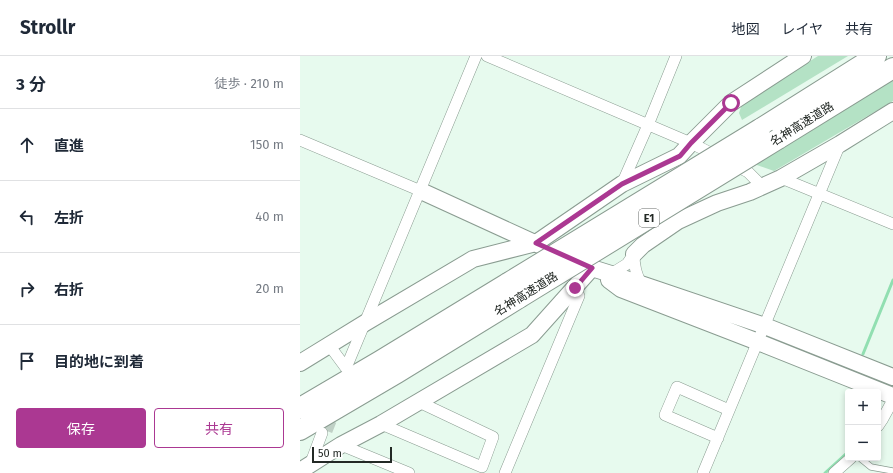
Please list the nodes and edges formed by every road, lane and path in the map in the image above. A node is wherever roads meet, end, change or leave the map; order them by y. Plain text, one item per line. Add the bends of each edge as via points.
1 (476, 56) edge
2 (487, 56) edge
3 (676, 56) edge
4 (803, 56) edge
5 (876, 56) edge
6 (893, 68) edge
7 (893, 111) edge
8 (648, 125) junction
9 (300, 140) edge
10 (691, 143) junction
11 (840, 144) junction
12 (781, 178) junction
13 (622, 184) junction
14 (762, 187) junction
15 (421, 191) junction
16 (819, 194) junction
17 (893, 224) edge
18 (536, 243) junction
19 (634, 254) junction
20 (593, 269) junction
21 (611, 274) junction
22 (642, 284) junction
23 (575, 288) junction
24 (514, 290) junction
25 (364, 322) junction
26 (765, 326) junction
27 (758, 342) junction
28 (329, 345) junction
29 (300, 363) edge
30 (893, 377) edge
31 (893, 396) edge
32 (893, 400) edge
33 (419, 402) junction
34 (300, 408) edge
35 (729, 410) junction
36 (381, 424) junction
37 (879, 425) edge
38 (300, 430) edge
39 (325, 432) tunnel mouth
40 (718, 438) junction
41 (341, 445) junction
42 (848, 461) edge
43 (864, 461) edge
44 (306, 470) edge
45 (893, 471) edge
46 (410, 473) edge
47 (505, 473) edge
48 (703, 473) edge
49 (834, 473) edge

1 - 15 street
2 - 8 street
3 - 8 street
4 - 10 street via 731,103
5 - 24 highway, 名神高速道路 / E1, bridge
6 - 24 highway, 名神高速道路 / E1, bridge via 778,139
7 - 11 street
8 - 10 street
8 - 13 street
9 - 15 street
10 - 13 street via 680,156
10 - 14 street via 748,172
11 - 12 street
11 - 16 street
12 - 14 street
12 - 16 street
13 - 18 street
14 - 19 street via 717,203 678,221
15 - 18 street
15 - 25 street
16 - 17 street
16 - 26 street
18 - 20 street
18 - 25 street via 473,259
19 - 21 street via 627,264
19 - 22 street via 634,267
20 - 21 street
20 - 23 street
20 - 27 street via 622,289
21 - 22 street
22 - 26 street
23 - 33 street via 532,335
23 - 47 street via 580,296
24 - 34 highway, 名神高速道路 / E1 via 380,361
24 - 38 highway, 名神高速道路 / E1 via 397,373
25 - 28 street
25 - 28 street via 359,352 350,366
26 - 27 street
26 - 30 street
27 - 31 street
27 - 35 street
28 - 29 street
32 - 37 street
33 - 36 street
33 - 36 street via 494,437 482,467
35 - 40 street
35 - 40 street via 677,386 665,415
36 - 41 street
39 - 44 street
40 - 48 street
41 - 44 street
41 - 46 street
42 - 49 street
43 - 45 lane via 871,467

